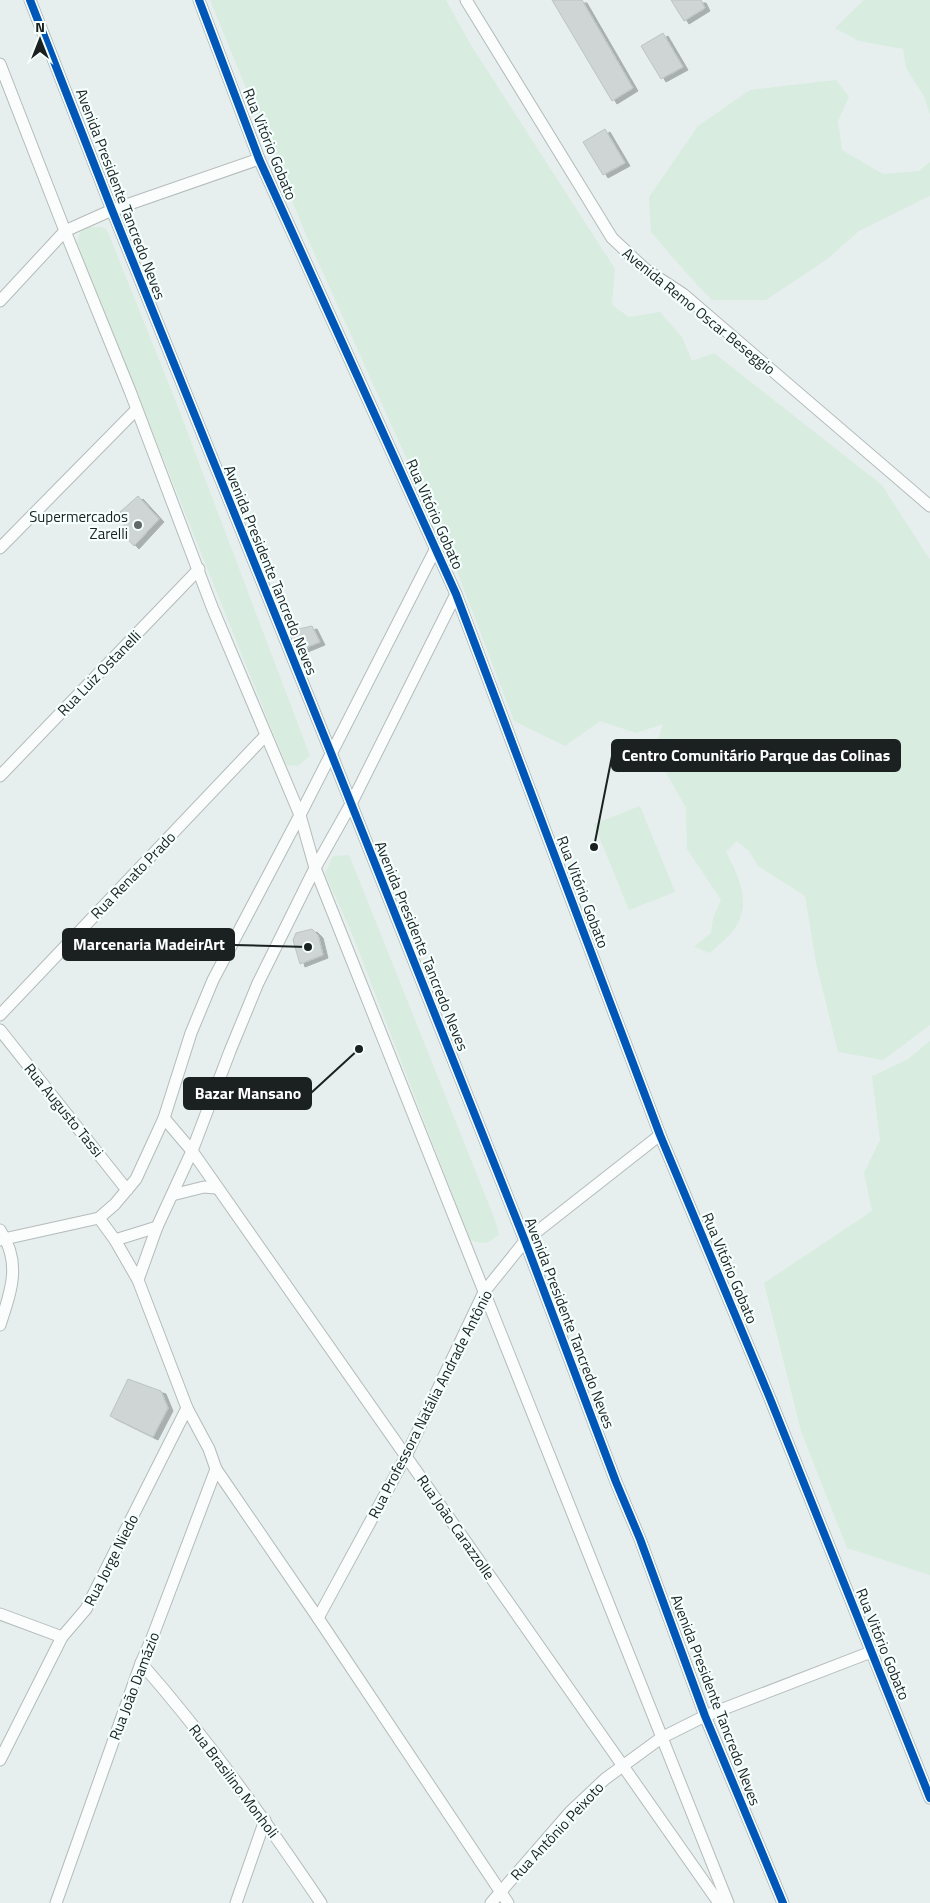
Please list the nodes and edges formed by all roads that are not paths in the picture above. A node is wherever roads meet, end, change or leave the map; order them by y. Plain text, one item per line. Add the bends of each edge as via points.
1 (30, 0) edge
2 (199, 0) edge
3 (466, 0) edge
4 (0, 65) edge
5 (259, 158) junction
6 (112, 210) junction
7 (65, 231) junction
8 (0, 301) edge
9 (136, 410) junction
10 (930, 506) edge
11 (0, 548) edge
12 (436, 548) junction
13 (199, 569) junction
14 (456, 594) junction
15 (266, 735) junction
16 (331, 753) junction
17 (0, 776) edge
18 (351, 804) junction
19 (300, 815) junction
20 (315, 868) junction
21 (0, 1014) edge
22 (0, 1030) edge
23 (164, 1118) junction
24 (660, 1135) junction
25 (192, 1151) junction
26 (216, 1188) junction
27 (127, 1190) junction
28 (172, 1195) junction
29 (98, 1218) junction
30 (157, 1227) junction
31 (2, 1236) edge
32 (115, 1240) junction
33 (525, 1241) junction
34 (138, 1280) junction
35 (484, 1292) junction
36 (0, 1325) edge
37 (187, 1408) junction
38 (406, 1456) junction
39 (216, 1470) junction
40 (0, 1614) edge
41 (318, 1618) junction
42 (62, 1636) junction
43 (871, 1652) junction
44 (141, 1663) junction
45 (706, 1716) junction
46 (661, 1738) junction
47 (0, 1760) edge
48 (623, 1766) junction
49 (930, 1798) edge
50 (265, 1820) junction
51 (500, 1892) junction
52 (56, 1903) edge
53 (236, 1903) edge
54 (321, 1903) edge
55 (491, 1903) edge
56 (508, 1903) edge
57 (719, 1903) edge
58 (728, 1903) edge
59 (783, 1903) edge

1 - 6 street, Avenida Presidente Tancredo Neves
2 - 5 street, Rua Vitório Gobato
3 - 10 street, Avenida Remo Oscar Beseggio via 612,238 645,269 683,294
4 - 7 street
5 - 6 street
5 - 12 street, Rua Vitório Gobato
6 - 7 street
6 - 16 street, Avenida Presidente Tancredo Neves
7 - 8 street
7 - 9 street
9 - 11 street
9 - 13 street
12 - 14 street, Rua Vitório Gobato
12 - 16 street
13 - 15 street
13 - 17 street, Rua Luiz Ostanelli
14 - 18 street
14 - 24 street, Rua Vitório Gobato
15 - 19 street
15 - 21 street, Rua Renato Prado
16 - 18 street, Avenida Presidente Tancredo Neves
16 - 19 street
18 - 20 street
18 - 33 street, Avenida Presidente Tancredo Neves
19 - 20 street
19 - 23 street via 213,980 191,1033
20 - 25 street via 258,983
20 - 35 street
22 - 27 street, Rua Augusto Tassi
23 - 25 street, Rua João Carazzolle
23 - 27 street via 136,1179
24 - 33 street, Rua Professora Natália Andrade Antônio
24 - 43 street, Rua Vitório Gobato
25 - 26 street, Rua João Carazzolle
25 - 28 street
26 - 28 street via 204,1187
26 - 38 street, Rua João Carazzolle
27 - 29 street
28 - 30 street
29 - 31 street
29 - 32 street
30 - 32 street
30 - 34 street
31 - 36 street via 14,1271
32 - 34 street
33 - 35 street, Rua Professora Natália Andrade Antônio
33 - 45 street, Avenida Presidente Tancredo Neves
34 - 37 street
35 - 38 street, Rua Professora Natália Andrade Antônio
35 - 46 street
37 - 39 street via 209,1449
37 - 42 street, Rua Jorge Niedo via 86,1609
38 - 41 street, Rua Professora Natália Andrade Antônio
38 - 48 street, Rua João Carazzolle
39 - 41 street
39 - 44 street, Rua João Damázio
40 - 42 street
41 - 51 street
42 - 47 street, Rua Jorge Niedo
43 - 45 street, Rua Antônio Peixoto
43 - 49 street, Rua Vitório Gobato
44 - 50 street, Rua Brasilino Monholi via 175,1702
44 - 52 street, Rua João Damázio
45 - 46 street, Rua Antônio Peixoto
45 - 59 street, Avenida Presidente Tancredo Neves
46 - 48 street, Rua Antônio Peixoto
46 - 58 street
48 - 51 street, Rua Antônio Peixoto via 570,1812
48 - 57 street, Rua João Carazzolle
50 - 53 street
50 - 54 street, Rua Brasilino Monholi
51 - 55 street, Rua Antônio Peixoto
51 - 56 street

